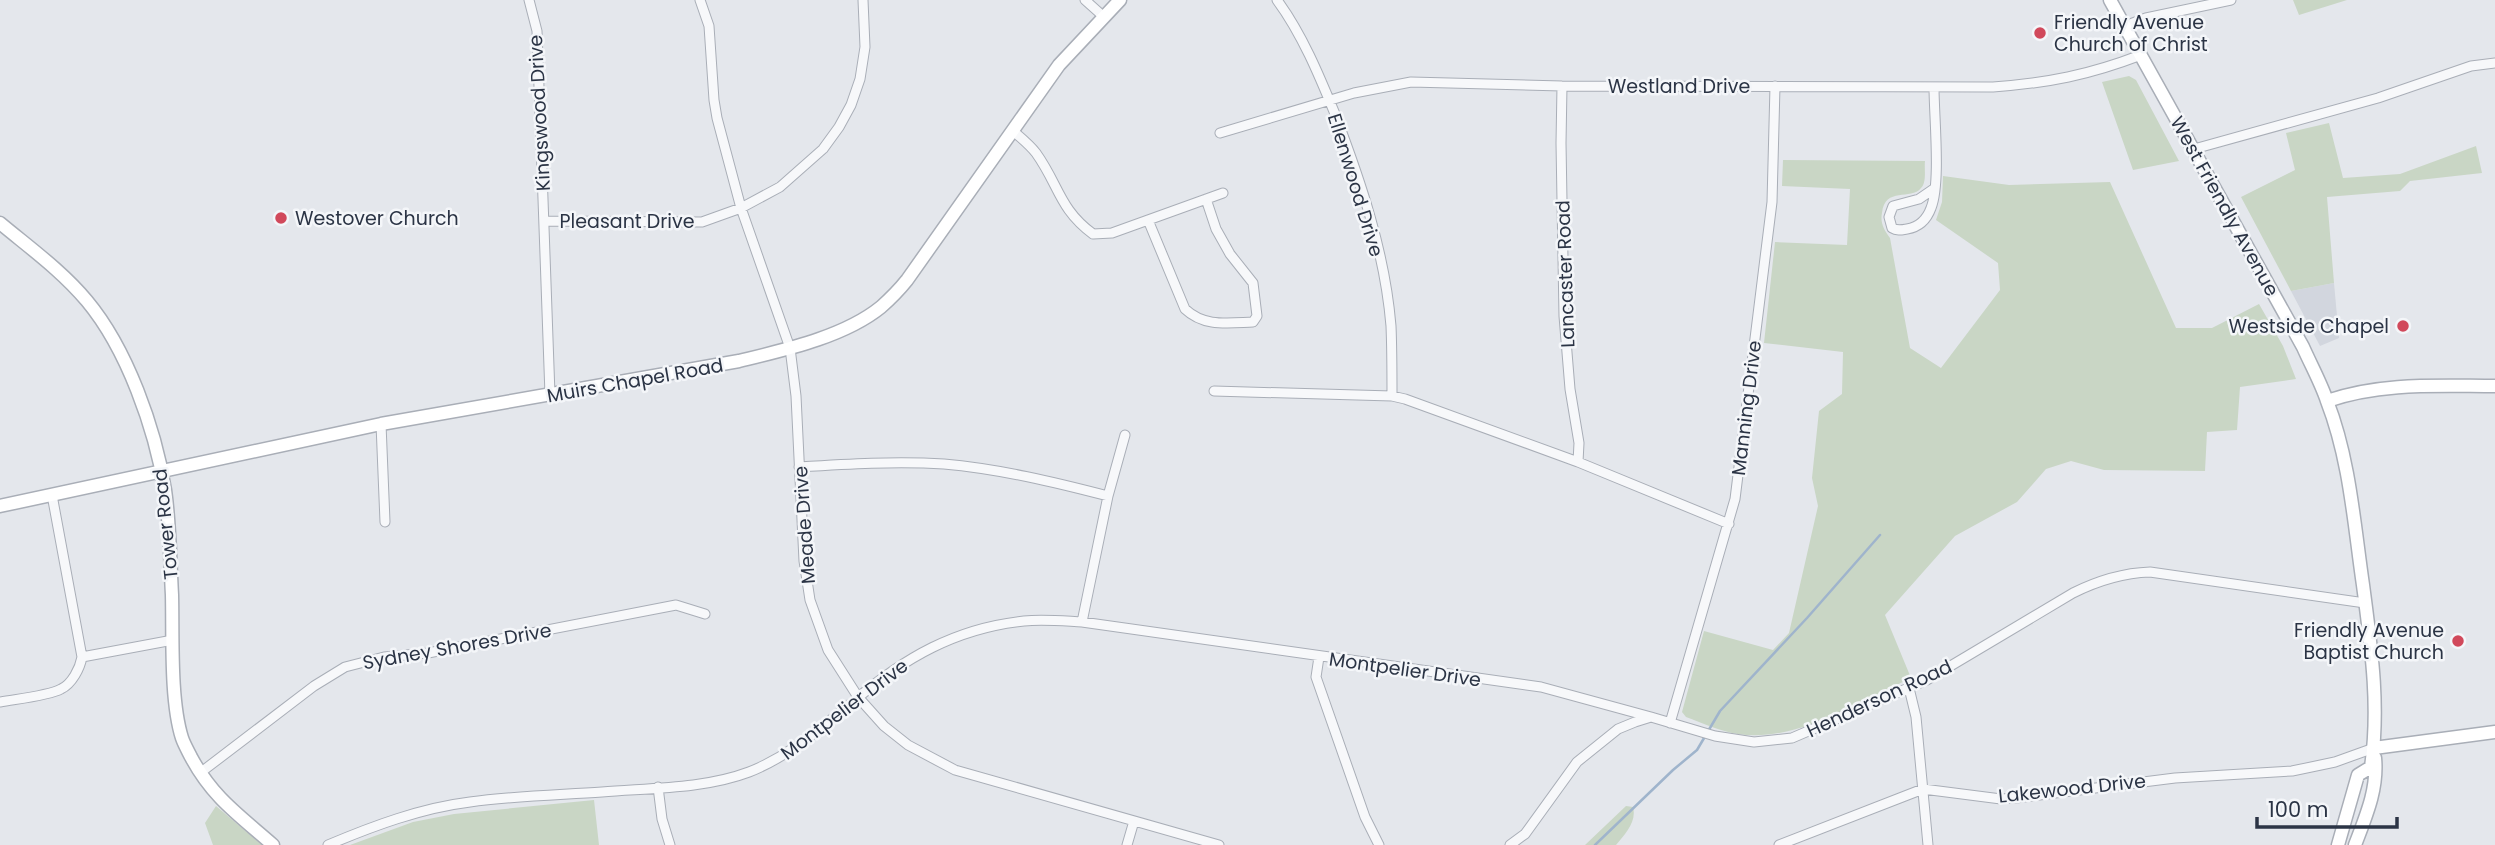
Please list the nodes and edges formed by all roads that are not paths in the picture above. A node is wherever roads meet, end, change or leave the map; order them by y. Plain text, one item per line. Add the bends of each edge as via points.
1 (528, 0) edge
2 (700, 0) edge
3 (863, 0) edge
4 (1085, 0) edge
5 (1120, 0) edge
6 (1277, 0) edge
7 (2110, 0) edge
8 (2231, 0) edge
9 (1104, 17) junction
10 (2125, 26) junction
11 (2141, 55) junction
12 (2495, 63) edge
13 (1562, 86) junction
14 (1775, 86) junction
15 (1934, 87) junction
16 (1329, 100) junction
17 (1012, 130) junction
18 (1220, 133) dead end
19 (2194, 149) junction
20 (1935, 188) junction
21 (1223, 193) dead end
22 (1206, 199) junction
23 (741, 208) junction
24 (1148, 220) junction
25 (544, 221) junction
26 (0, 223) edge
27 (790, 348) junction
28 (2495, 386) edge
29 (1214, 391) dead end
30 (550, 395) junction
31 (1392, 396) junction
32 (2328, 401) junction
33 (381, 424) junction
34 (1125, 435) dead end
35 (1578, 462) junction
36 (799, 467) junction
37 (161, 472) junction
38 (52, 495) junction
39 (1108, 496) junction
40 (0, 506) edge
41 (386, 522) dead end
42 (1729, 524) junction
43 (2365, 603) junction
44 (705, 614) dead end
45 (1082, 622) junction
46 (173, 640) junction
47 (82, 657) junction
48 (1319, 657) junction
49 (1909, 688) junction
50 (858, 697) junction
51 (0, 702) edge
52 (1651, 717) junction
53 (1670, 723) junction
54 (2495, 732) edge
55 (2374, 748) junction
56 (200, 774) junction
57 (658, 787) junction
58 (1923, 789) junction
59 (1134, 821) junction
60 (273, 845) edge
61 (327, 845) edge
62 (670, 845) edge
63 (1127, 845) edge
64 (1219, 845) edge
65 (1379, 845) edge
66 (1510, 845) edge
67 (1779, 845) edge
68 (1928, 845) edge
69 (2338, 845) edge
70 (2355, 845) edge

1 - 25 street, Kingswood Drive via 537,31
2 - 23 street, Meade Drive via 709,26 717,118
3 - 23 street, Pleasant Drive via 865,47 860,79 839,127 823,149 780,187
4 - 9 street
5 - 9 main road, Muirs Chapel Road
6 - 16 street, Ellenwood Drive
7 - 10 main road, West Friendly Avenue
8 - 10 street
9 - 17 main road, Muirs Chapel Road via 1059,65
10 - 11 main road, West Friendly Avenue
11 - 15 street, Westland Drive via 2100,71 2054,81
11 - 19 main road, West Friendly Avenue
12 - 19 street via 2471,66 2378,98
13 - 14 street, Westland Drive
13 - 16 street, Westland Drive via 1411,82
13 - 35 street, Lancaster Road via 1564,316
14 - 15 street, Westland Drive
14 - 42 street, Manning Drive via 1772,202
15 - 20 street
16 - 18 street, Westland Drive
16 - 31 street, Ellenwood Drive via 1376,237 1391,325
17 - 24 street via 1035,151 1077,222 1093,234 1112,233
17 - 27 main road, Muirs Chapel Road via 914,271 880,308
19 - 32 main road, West Friendly Avenue
20 - 20 street via 1922,223 1909,229 1892,228 1889,217 1894,205 1919,199
21 - 22 street
22 - 24 street
22 - 24 street via 1216,229 1253,283 1257,316 1253,322 1208,323 1185,309
23 - 25 street, Pleasant Drive via 702,222
23 - 27 street, Meade Drive
25 - 30 street, Kingswood Drive
26 - 37 main road, Tower Road via 63,276 110,332 141,401
27 - 30 main road, Muirs Chapel Road
27 - 36 street, Meade Drive
28 - 32 main road via 2381,388
29 - 31 street
30 - 33 main road, Muirs Chapel Road
31 - 35 street
32 - 43 main road, West Friendly Avenue via 2346,470
33 - 37 main road, Muirs Chapel Road
33 - 41 street
34 - 39 street
35 - 42 street
36 - 39 street via 945,464 1033,477
36 - 50 street, Meade Drive via 810,600 828,650
37 - 38 main road, Muirs Chapel Road
37 - 46 main road, Tower Road
38 - 40 main road, Muirs Chapel Road
38 - 47 street
39 - 45 street
42 - 53 street, Manning Drive
43 - 49 street, Henderson Road via 2150,572 2130,573 2073,593
43 - 55 main road, West Friendly Avenue via 2375,698
44 - 56 street, Sydney Shores Drive via 676,605 345,667
45 - 48 street, Montpelier Drive
45 - 50 street, Montpelier Drive via 1023,621 949,639 900,664
46 - 47 street
46 - 56 main road, Tower Road via 182,738
47 - 51 street via 62,689
48 - 52 street, Montpelier Drive via 1541,688
48 - 65 street via 1316,677
49 - 53 street, Henderson Road via 1820,728 1775,741 1736,740
49 - 58 street
50 - 57 street, Montpelier Drive via 773,762 719,780
50 - 59 street, Meade Drive via 908,745 955,770
52 - 53 street, Henderson Road
52 - 66 street via 1618,729 1577,762 1525,834
54 - 55 main road
55 - 58 street, Lakewood Drive via 2292,771 2175,778 2016,798
55 - 69 main road, West Friendly Avenue via 2371,767 2358,775
55 - 70 main road, West Friendly Avenue via 2376,775
56 - 60 main road, Tower Road via 215,795
57 - 61 street, Montpelier Drive via 468,802 399,818
57 - 62 street
58 - 67 street, Lakewood Drive
58 - 68 street
59 - 63 street
59 - 64 street, Meade Drive

